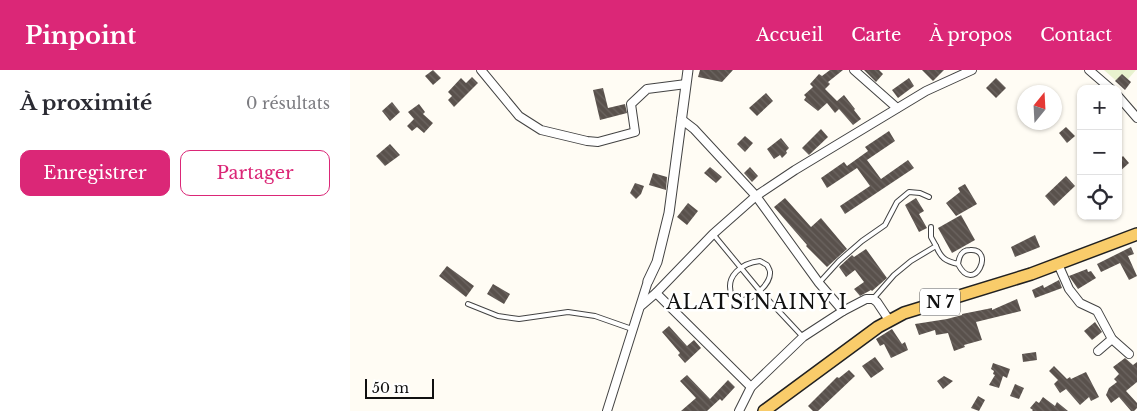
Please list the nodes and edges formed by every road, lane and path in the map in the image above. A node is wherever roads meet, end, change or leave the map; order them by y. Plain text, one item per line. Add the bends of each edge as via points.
1 (481, 70) edge
2 (688, 70) edge
3 (854, 70) edge
4 (972, 70) edge
5 (1089, 70) edge
6 (686, 84) junction
7 (1106, 85) edge
8 (1122, 101) edge
9 (897, 108) junction
10 (1137, 118) edge
11 (681, 119) junction
12 (756, 196) junction
13 (929, 197) dead end
14 (931, 227) dead end
15 (713, 234) junction
16 (1137, 234) edge
17 (936, 246) junction
18 (958, 264) junction
19 (1058, 264) junction
20 (740, 268) junction
21 (648, 281) joint
22 (819, 283) junction
23 (760, 291) junction
24 (656, 293) junction
25 (873, 299) junction
26 (468, 304) dead end
27 (642, 305) junction
28 (844, 310) junction
29 (889, 320) junction
30 (632, 329) junction
31 (803, 337) junction
32 (1112, 339) junction
33 (1098, 352) dead end
34 (1129, 354) dead end
35 (751, 387) junction
36 (607, 411) edge
37 (739, 411) edge
38 (764, 411) edge

1 - 6 street via 519,116 541,130 598,142 635,132 631,104 648,89
2 - 6 street
3 - 9 street
4 - 9 street
5 - 7 street
6 - 11 street
8 - 10 street
9 - 12 street
11 - 12 street
11 - 21 street via 669,213 657,262
12 - 15 street
12 - 22 street
13 - 22 lane via 909,192 897,202 885,225 839,261
14 - 17 lane via 931,237
15 - 20 lane
15 - 24 street
16 - 19 main road, N 7
17 - 18 lane via 944,260
17 - 25 lane via 894,275
18 - 18 lane via 964,251 971,249 982,257 979,270 973,274 966,274
19 - 29 main road, N 7
19 - 32 street via 1069,288 1080,303 1097,311
20 - 23 lane
20 - 23 lane via 760,261 767,265 768,281
20 - 23 lane via 728,287 732,296 740,301
21 - 27 street
22 - 28 street
23 - 31 lane
24 - 27 street
24 - 35 street
25 - 28 street
25 - 29 street
26 - 30 lane via 498,316 519,319 568,312 595,316
27 - 30 street
28 - 31 street
29 - 38 main road, N 7
30 - 36 street
31 - 35 street
32 - 33 street
32 - 34 street
35 - 37 street

